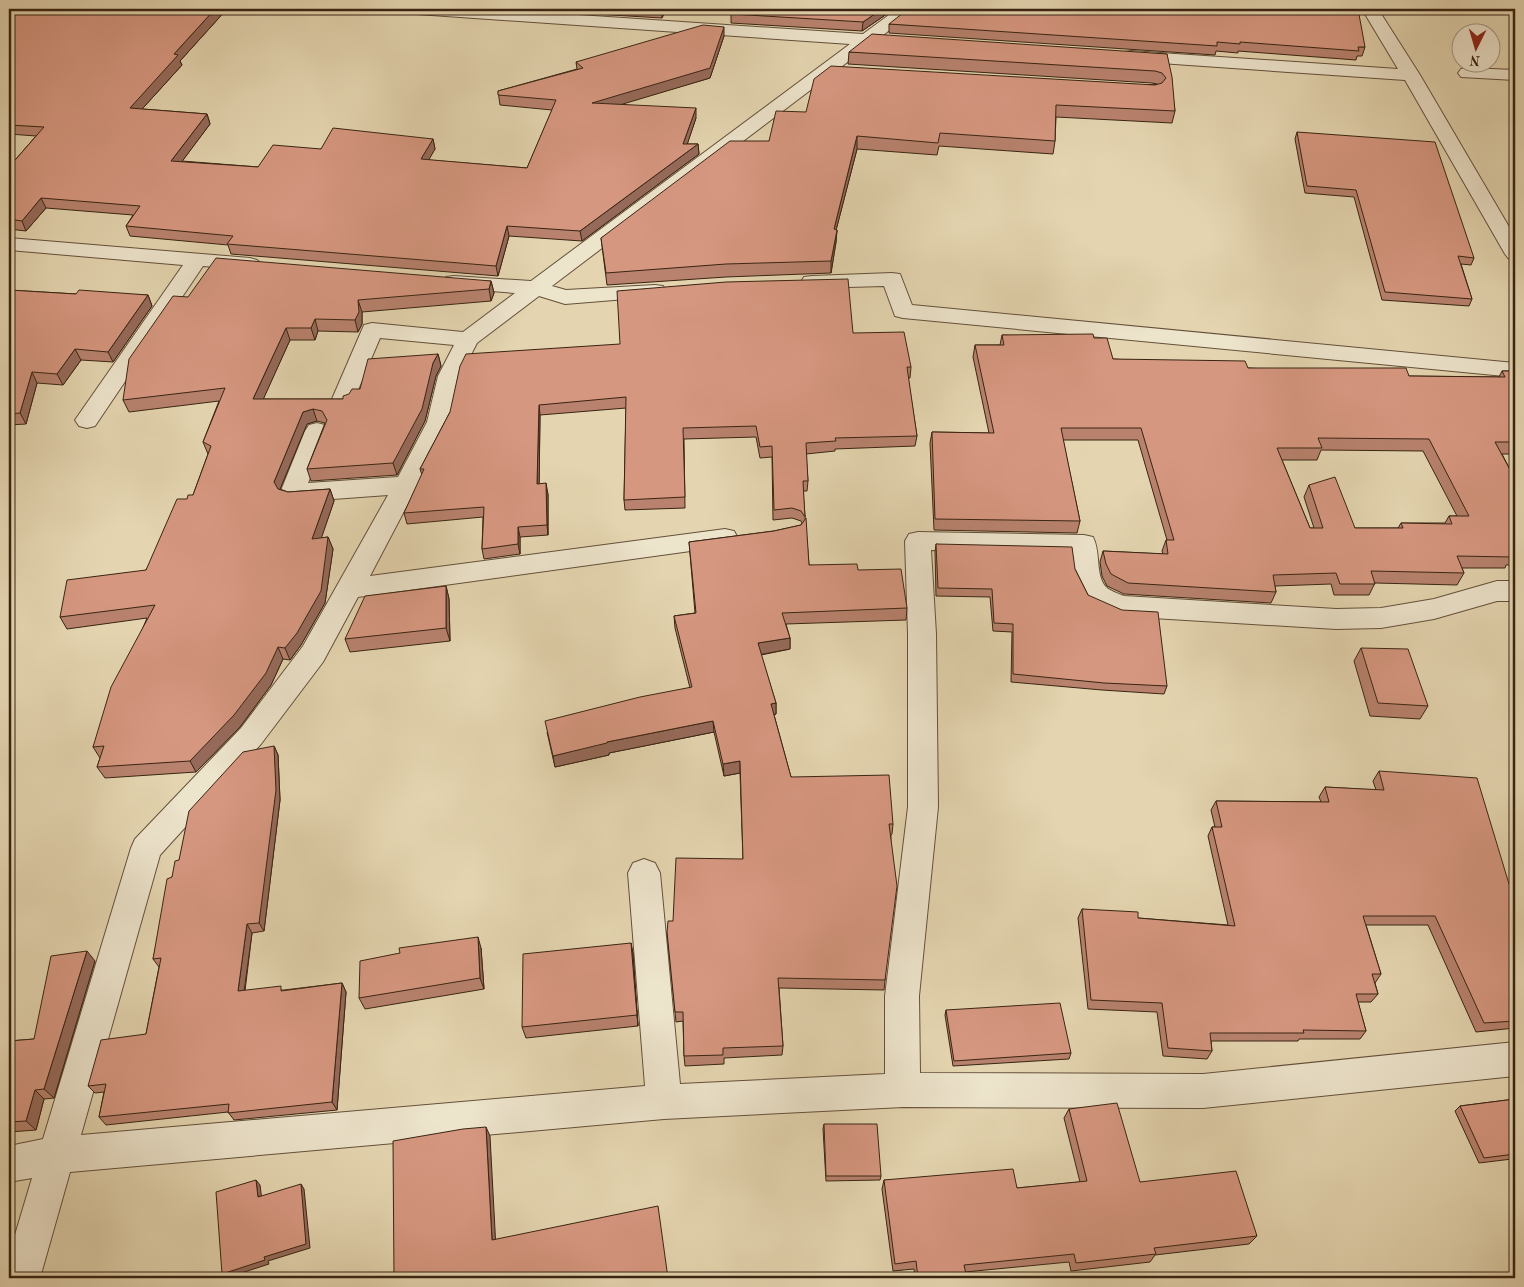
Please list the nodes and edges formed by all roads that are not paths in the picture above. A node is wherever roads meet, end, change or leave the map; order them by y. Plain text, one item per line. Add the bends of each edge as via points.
1 (417, 9) edge
2 (907, 9) edge
3 (1370, 9) edge
4 (865, 39) junction
5 (895, 41) edge
6 (1114, 55) edge
7 (826, 70) junction
8 (855, 72) edge
9 (1467, 73) dead end
10 (1411, 75) junction
11 (1515, 75) edge
12 (9, 244) edge
13 (1515, 254) edge
14 (198, 260) junction
15 (267, 266) edge
16 (436, 280) edge
17 (794, 282) edge
18 (536, 288) junction
19 (678, 289) edge
20 (468, 338) junction
21 (1515, 370) edge
22 (344, 399) edge
23 (87, 420) dead end
24 (317, 431) dead end
25 (404, 485) junction
26 (752, 534) edge
27 (348, 589) junction
28 (1515, 591) edge
29 (644, 873) dead end
30 (1515, 1059) edge
31 (903, 1090) junction
32 (664, 1102) junction
33 (57, 1156) junction
34 (9, 1164) edge
35 (21, 1278) edge

1 - 4 street
2 - 4 street
3 - 10 street
4 - 5 street
4 - 7 street
6 - 10 street
7 - 8 street
7 - 18 street
9 - 11 street
10 - 13 street
12 - 14 street
14 - 15 street
14 - 23 street
16 - 18 street
17 - 21 street via 892,279 903,311
18 - 19 street via 565,297
18 - 20 street
20 - 22 street via 372,330
20 - 25 street via 449,376 439,422
24 - 25 street via 292,492
25 - 27 street
26 - 27 street
27 - 33 street via 313,654 251,736 146,848
28 - 31 street via 1497,592 1434,609 1381,618 1120,606 1096,594 1088,576 1084,544 918,541 923,807 902,996
29 - 32 street
30 - 31 street via 1203,1091
31 - 32 street
32 - 33 street
33 - 34 street
33 - 35 street

